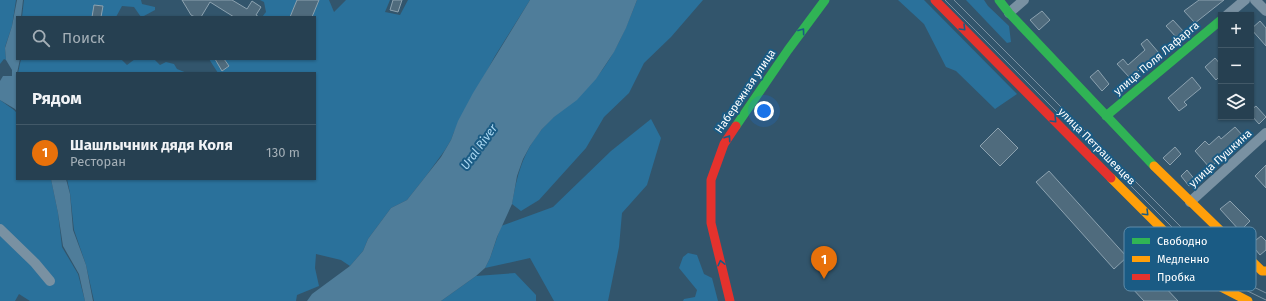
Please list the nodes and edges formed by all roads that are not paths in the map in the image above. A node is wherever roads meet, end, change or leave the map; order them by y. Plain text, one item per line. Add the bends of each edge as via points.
1 (825, 0) edge
2 (935, 0) edge
3 (999, 0) edge
4 (1024, 0) edge
5 (1245, 0) edge
6 (1255, 0) edge
7 (1266, 11) edge
8 (1231, 12) edge
9 (1009, 13) junction
10 (1218, 23) edge
11 (1106, 116) junction
12 (1266, 133) edge
13 (1190, 202) junction
14 (1160, 227) edge
15 (1217, 227) edge
16 (0, 229) edge
17 (1256, 264) edge
18 (1264, 271) edge
19 (50, 281) dead end
20 (1227, 291) edge
21 (730, 301) edge
22 (1246, 301) edge

21 -> 1 main road, Набережная улица via 711,223 711,180 724,144
2 -> 14 main road, улица Петрашевцев
3 - 9 main road
4 - 9 street
5 - 8 street
6 - 7 street
9 - 11 main road
10 - 11 main road, улица Поля Лафарга
11 - 13 main road
12 - 13 street, улица Пушкина
13 - 15 main road
16 - 19 street
17 - 18 main road
20 -> 22 main road, улица Петрашевцев

